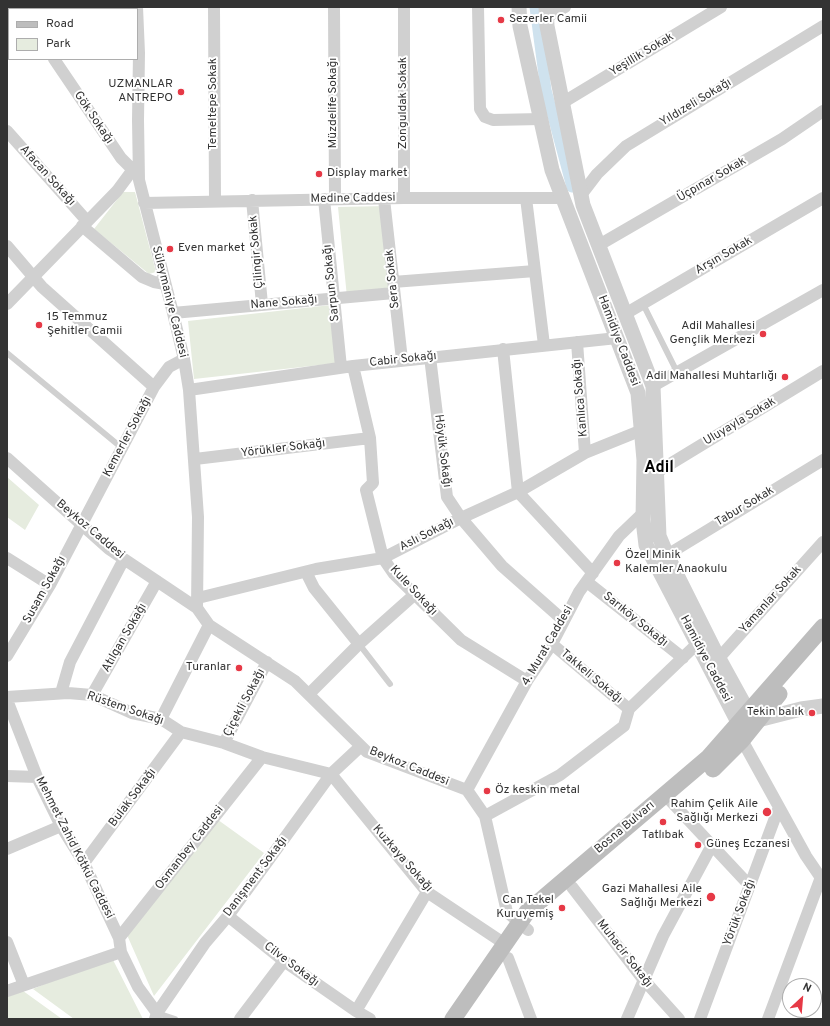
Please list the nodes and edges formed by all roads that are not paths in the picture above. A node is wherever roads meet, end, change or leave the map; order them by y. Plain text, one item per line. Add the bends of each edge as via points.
1 (214, 7) edge
2 (334, 7) edge
3 (404, 7) edge
4 (478, 7) edge
5 (519, 7) edge
6 (565, 7) edge
7 (721, 7) edge
8 (546, 12) edge
9 (138, 22) edge
10 (823, 26) edge
11 (55, 60) edge
12 (562, 103) junction
13 (823, 111) edge
14 (541, 118) junction
15 (7, 130) edge
16 (136, 169) junction
17 (581, 195) junction
18 (384, 198) junction
19 (404, 198) junction
20 (526, 198) junction
21 (562, 198) junction
22 (823, 198) edge
23 (329, 199) junction
24 (252, 200) junction
25 (215, 201) junction
26 (144, 204) junction
27 (84, 223) junction
28 (599, 245) junction
29 (7, 246) edge
30 (535, 271) junction
31 (33, 277) junction
32 (166, 284) junction
33 (394, 287) junction
34 (823, 290) edge
35 (334, 298) junction
36 (7, 304) edge
37 (262, 304) junction
38 (643, 304) junction
39 (173, 313) junction
40 (626, 314) junction
41 (617, 338) junction
42 (577, 342) junction
43 (544, 345) junction
44 (503, 350) junction
45 (7, 353) edge
46 (430, 357) junction
47 (184, 359) junction
48 (402, 360) junction
49 (353, 366) junction
50 (341, 367) junction
51 (823, 371) edge
52 (677, 372) junction
53 (653, 386) junction
54 (154, 387) junction
55 (189, 390) junction
56 (642, 430) junction
57 (370, 438) junction
58 (122, 448) junction
59 (585, 453) junction
60 (7, 458) edge
61 (195, 459) junction
62 (823, 460) edge
63 (657, 472) junction
64 (644, 487) junction
65 (518, 492) junction
66 (643, 513) junction
67 (461, 518) junction
68 (81, 523) junction
69 (823, 542) edge
70 (667, 555) junction
71 (7, 558) edge
72 (383, 558) junction
73 (124, 559) junction
74 (306, 572) junction
75 (590, 577) junction
76 (157, 581) junction
77 (50, 585) junction
78 (414, 595) junction
79 (197, 603) junction
80 (563, 620) junction
81 (209, 625) junction
82 (823, 627) edge
83 (823, 640) edge
84 (10, 643) edge
85 (358, 644) junction
86 (552, 644) junction
87 (697, 644) junction
88 (7, 656) edge
89 (683, 658) junction
90 (719, 658) junction
91 (267, 662) junction
92 (527, 681) junction
93 (390, 684) dead end
94 (61, 693) junction
95 (310, 694) junction
96 (92, 695) junction
97 (7, 699) edge
98 (823, 706) edge
99 (630, 709) junction
100 (161, 719) junction
101 (747, 726) junction
102 (181, 732) junction
103 (224, 743) junction
104 (361, 746) junction
105 (262, 757) junction
106 (331, 774) junction
107 (7, 776) edge
108 (38, 777) junction
109 (467, 790) junction
110 (669, 799) junction
111 (779, 807) junction
112 (485, 816) junction
113 (61, 826) junction
114 (712, 845) junction
115 (7, 848) edge
116 (84, 863) junction
117 (822, 879) edge
118 (750, 886) junction
119 (572, 887) junction
120 (427, 892) junction
121 (228, 916) junction
122 (524, 926) junction
123 (119, 938) junction
124 (7, 942) edge
125 (507, 951) junction
126 (121, 952) junction
127 (284, 961) junction
128 (643, 979) junction
129 (24, 985) junction
130 (7, 991) edge
131 (356, 1011) junction
132 (156, 1016) edge
133 (174, 1019) edge
134 (240, 1019) edge
135 (370, 1019) edge
136 (453, 1019) edge
137 (466, 1019) edge
138 (531, 1019) edge
139 (627, 1019) edge
140 (679, 1019) edge
141 (700, 1019) edge
142 (768, 1019) edge

1 - 25 street, Temeltepe Sokak
2 - 23 street, Müzdelife Sokağı
3 - 19 street, Zonguldak Sokak
4 - 14 street via 482,113 493,120
5 - 14 street, Hamidiye Caddesi via 520,26
6 - 8 street
7 - 12 street, Yeşillik Sokak
8 - 12 street, Hamidiye Caddesi
9 - 16 street, Süleymaniye Caddesi via 140,53
10 - 17 street, Yıldızeli Sokağı via 626,146 597,174
11 - 16 street, Gök Sokağı via 121,158
12 - 17 street, Hamidiye Caddesi
13 - 28 street, Üçpınar Sokak via 782,139
14 - 21 street, Hamidiye Caddesi via 552,170
15 - 27 street, Afacan Sokağı
16 - 26 street, Süleymaniye Caddesi
16 - 27 street
17 - 21 street
17 - 28 street, Hamidiye Caddesi via 582,204
18 - 19 street, Medine Caddesi
18 - 23 street, Medine Caddesi
18 - 33 street, Sera Sokak
19 - 20 street, Medine Caddesi
20 - 21 street, Medine Caddesi
20 - 30 street
21 - 41 street, Hamidiye Caddesi
22 - 38 street, Arşın Sokak
23 - 24 street, Medine Caddesi
23 - 35 street, Sarpun Sokağı
24 - 25 street, Medine Caddesi
24 - 37 street, Çilingir Sokak
25 - 26 street, Medine Caddesi
26 - 32 street, Süleymaniye Caddesi
27 - 31 street
27 - 32 street, Afacan Sokağı via 142,277
28 - 40 street, Hamidiye Caddesi
29 - 31 street
30 - 33 street, Nane Sokağı
30 - 43 street
31 - 36 street
31 - 54 street
32 - 39 street, Süleymaniye Caddesi
33 - 35 street, Nane Sokağı
33 - 48 street, Sera Sokak
34 - 52 street
35 - 37 street, Nane Sokağı
35 - 50 street, Sarpun Sokağı
37 - 39 street, Nane Sokağı
38 - 40 street, Arşın Sokak
38 - 52 lane
39 - 47 street, Süleymaniye Caddesi
40 - 53 street, Hamidiye Caddesi
41 - 42 street, Cabir Sokağı
41 - 56 street, Hamidiye Caddesi via 638,393
42 - 43 street, Cabir Sokağı
42 - 59 street, Kanlıca Sokağı
43 - 44 street, Cabir Sokağı
44 - 46 street, Cabir Sokağı
44 - 65 street
45 - 58 lane
46 - 48 street, Cabir Sokağı
46 - 67 street, Höyük Sokağı via 447,497
47 - 54 street, Kemerler Sokağı via 169,367
47 - 55 street, Süleymaniye Caddesi
48 - 49 street, Cabir Sokağı
49 - 50 street, Cabir Sokağı
49 - 57 street, Kule Sokağı
50 - 55 street, Cabir Sokağı
51 - 63 street, Uluyayla Sokak
52 - 53 street
53 - 63 street, Hamidiye Caddesi
54 - 58 street, Kemerler Sokağı
55 - 61 street, Süleymaniye Caddesi
56 - 59 street, Aslı Sokağı
56 - 64 street, Hamidiye Caddesi
57 - 61 street, Yörükler Sokağı
57 - 72 street, Kule Sokağı via 373,483 366,490
58 - 68 street, Kemerler Sokağı
59 - 65 street, Aslı Sokağı
60 - 68 street, Beykoz Caddesi
61 - 79 street, Süleymaniye Caddesi via 198,517
62 - 70 street, Tabur Sokak
63 - 64 street
63 - 70 street, Hamidiye Caddesi via 658,524
64 - 66 street, Hamidiye Caddesi
65 - 67 street, Aslı Sokağı
65 - 75 street, Sarıköy Sokağı
66 - 75 street, 4. Murat Caddesi via 619,536
66 - 87 street, Hamidiye Caddesi via 646,545
67 - 72 street, Aslı Sokağı
67 - 80 street, Höyük Sokağı via 502,566
68 - 73 street, Beykoz Caddesi
68 - 77 street, Susam Sokağı
69 - 90 street, Yamanlar Sokak
70 - 90 street, Hamidiye Caddesi
71 - 77 street
72 - 74 street, Aslı Sokağı
72 - 78 street, Kule Sokağı
73 - 76 street, Beykoz Caddesi
73 - 94 street via 70,662
74 - 79 street, Aslı Sokağı
74 - 85 street via 314,588
75 - 80 street, 4. Murat Caddesi
75 - 89 street, Sarıköy Sokağı
76 - 79 street, Beykoz Caddesi
76 - 96 street, Atılgan Sokağı
77 - 84 street, Susam Sokağı
78 - 85 street
78 - 92 street, Kule Sokağı via 461,640
79 - 81 street, Beykoz Caddesi
80 - 86 street, 4. Murat Caddesi
81 - 91 street, Beykoz Caddesi
81 - 100 street
82 - 101 main road, Bosna Bulvarı
83 - 101 main road, Bosna Bulvarı
84 - 88 street, Susam Sokağı
85 - 93 lane
85 - 95 street
86 - 92 street, 4. Murat Caddesi
86 - 99 street, Takkeli Sokağı
87 - 89 street
87 - 101 street, Hamidiye Caddesi
89 - 99 street
90 - 101 street, Hamidiye Caddesi
91 - 95 street, Beykoz Caddesi
91 - 103 street, Çiçekli Sokağı
92 - 109 street, 4. Murat Caddesi
94 - 96 street, Rüstem Sokağı
94 - 97 street, Rüstem Sokağı
95 - 104 street, Beykoz Caddesi
96 - 100 street, Rüstem Sokağı via 132,713
97 - 108 street, Mehmet Zahid Kötkü Caddesi
98 - 101 street via 801,709
99 - 112 street via 624,726 560,775
100 - 102 street, Rüstem Sokağı
101 - 110 main road, Bosna Bulvarı via 716,766
101 - 111 street
102 - 103 street, Rüstem Sokağı
102 - 116 street, Bulak Sokağı
103 - 105 street, Rüstem Sokağı
104 - 106 street, Danişment Sokağı
104 - 109 street, Beykoz Caddesi via 367,752
105 - 106 street, Rüstem Sokağı
105 - 123 street, Osmanbey Caddesi
106 - 120 street, Kuzkaya Sokağı
106 - 121 street, Danişment Sokağı
107 - 108 street
108 - 113 street, Mehmet Zahid Kötkü Caddesi
109 - 112 street
110 - 114 street
110 - 119 main road, Bosna Bulvarı
110 - 122 main road, Bosna Bulvarı via 527,912
111 - 117 street
111 - 118 street, Yörük Sokağı
112 - 122 street via 507,912
113 - 115 street
113 - 116 street, Mehmet Zahid Kötkü Caddesi
114 - 118 street
114 - 128 street
116 - 123 street, Mehmet Zahid Kötkü Caddesi
117 - 142 street
118 - 141 street, Yörük Sokağı
119 - 122 main road, Bosna Bulvarı via 536,919
119 - 128 street, Muhacir Sokağı
120 - 125 street, Kuzkaya Sokağı
120 - 131 street
121 - 127 street, Cilve Sokağı
121 - 132 street, Danişment Sokağı via 205,943
122 - 125 main road, Bosna Bulvarı
123 - 126 street, Mehmet Zahid Kötkü Caddesi
124 - 129 street
125 - 136 main road, Bosna Bulvarı
125 - 137 main road, Bosna Bulvarı
125 - 138 street
126 - 129 street
126 - 132 street, Mehmet Zahid Kötkü Caddesi
127 - 131 street, Cilve Sokağı
127 - 134 street
128 - 139 street
128 - 140 street, Muhacir Sokağı
129 - 130 street
131 - 135 street, Cilve Sokağı
132 - 133 lane

